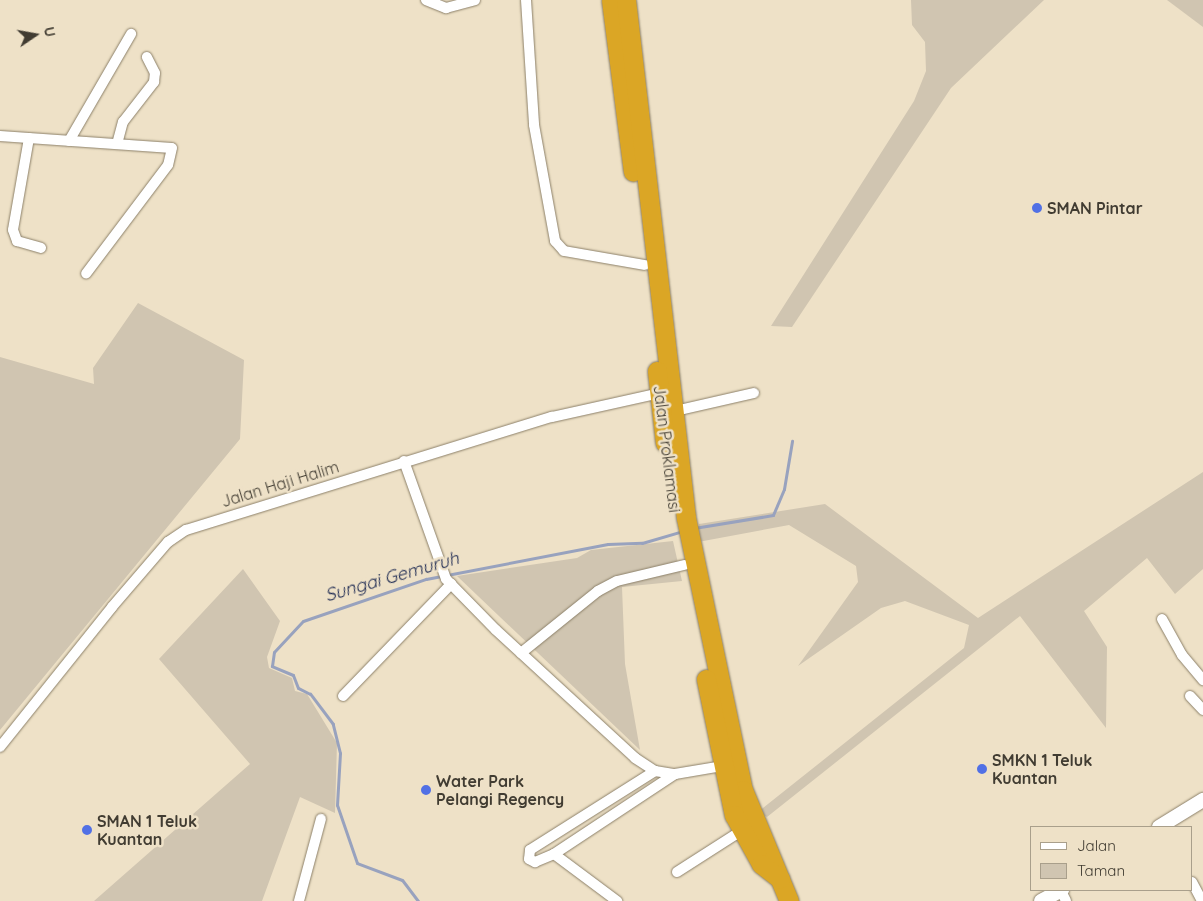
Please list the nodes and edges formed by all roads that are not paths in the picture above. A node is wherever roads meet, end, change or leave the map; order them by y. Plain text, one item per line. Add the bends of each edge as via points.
1 (426, 0) edge
2 (475, 0) edge
3 (526, 0) edge
4 (611, 0) edge
5 (626, 0) edge
6 (131, 34) dead end
7 (623, 45) junction
8 (147, 57) dead end
9 (0, 136) edge
10 (29, 138) junction
11 (69, 141) junction
12 (117, 144) junction
13 (41, 248) dead end
14 (645, 265) junction
15 (86, 274) dead end
16 (660, 392) junction
17 (754, 393) dead end
18 (675, 411) junction
19 (404, 461) junction
20 (675, 470) junction
21 (690, 565) junction
22 (448, 582) junction
23 (1162, 619) dead end
24 (521, 653) junction
25 (1203, 680) edge
26 (343, 696) dead end
27 (1190, 696) dead end
28 (1203, 710) edge
29 (0, 747) edge
30 (723, 766) junction
31 (655, 771) junction
32 (675, 774) junction
33 (736, 792) junction
34 (1203, 800) edge
35 (321, 820) dead end
36 (1161, 826) edge
37 (741, 831) junction
38 (554, 854) junction
39 (677, 872) dead end
40 (780, 878) junction
41 (1193, 884) edge
42 (1063, 894) edge
43 (300, 901) edge
44 (617, 901) edge
45 (789, 901) edge
46 (1041, 901) edge
47 (1202, 901) edge

1 - 2 street via 446,8
3 - 14 street via 534,125 555,241 564,251
4 - 7 highway, Jalan Proklamasi
5 - 7 highway, Jalan Proklamasi
6 - 11 street
7 - 14 highway, Jalan Proklamasi
7 - 18 highway, Jalan Proklamasi
8 - 12 street via 154,82 123,122
9 - 10 street
10 - 11 street
10 - 13 street via 13,230 17,241
11 - 12 street
12 - 15 street via 169,146 173,156
14 - 16 highway, Jalan Proklamasi
16 - 19 street, Jalan Haji Halim via 552,416
16 - 20 highway, Jalan Proklamasi
17 - 18 street
18 - 20 highway, Jalan Proklamasi
19 - 22 street via 440,568
19 - 29 street, Jalan Haji Halim via 180,534 112,607
20 - 21 highway, Jalan Proklamasi
21 - 24 street via 617,581 598,591
21 - 30 highway, Jalan Proklamasi
21 - 33 highway, Jalan Proklamasi
22 - 24 street
22 - 26 street
23 - 25 street via 1182,655
24 - 31 street
27 - 28 street
30 - 32 street
30 - 33 highway, Jalan Proklamasi
31 - 32 street
31 - 38 street via 530,850 529,856 535,862
32 - 38 street
33 - 37 highway, Jalan Proklamasi
33 - 40 highway, Jalan Proklamasi
34 - 36 street
35 - 43 street
37 - 39 street
37 - 40 highway, Jalan Proklamasi via 760,864
38 - 44 street
40 - 45 highway, Jalan Proklamasi
41 - 47 street
42 - 46 street

